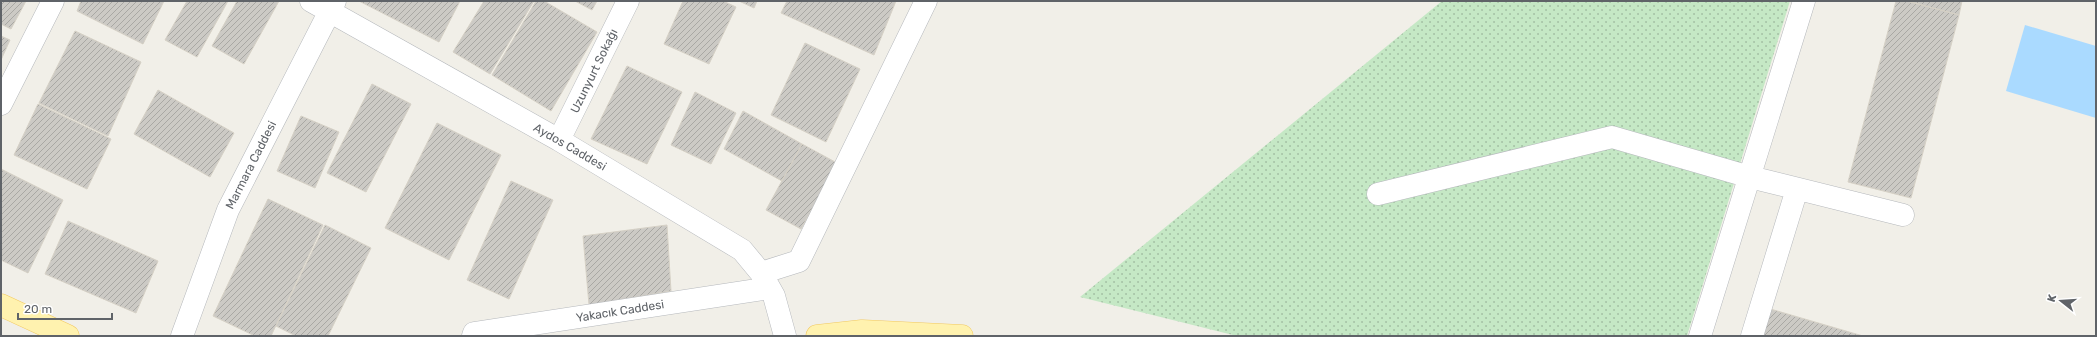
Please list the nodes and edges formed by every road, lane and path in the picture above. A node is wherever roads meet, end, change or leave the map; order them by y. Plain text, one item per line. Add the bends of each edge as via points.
1 (53, 1) edge
2 (311, 1) edge
3 (628, 1) edge
4 (926, 1) edge
5 (1804, 1) edge
6 (332, 7) edge
7 (1, 104) edge
8 (559, 140) junction
9 (1750, 177) junction
10 (1797, 189) junction
11 (1378, 194) dead end
12 (1903, 215) dead end
13 (765, 280) junction
14 (1, 306) edge
15 (68, 336) edge
16 (182, 336) edge
17 (473, 336) edge
18 (785, 336) edge
19 (817, 336) edge
20 (962, 336) edge
21 (1700, 336) edge
22 (1752, 336) edge

1 - 7 street
2 - 6 street, Aydos Caddesi
3 - 8 street, Uzunyurt Sokağı
4 - 13 street, Yakacık Caddesi via 799,261
5 - 9 street
6 - 8 street, Aydos Caddesi
6 - 16 street, Marmara Caddesi via 228,210
8 - 13 street, Aydos Caddesi via 742,250
9 - 10 street
9 - 11 street via 1612,137
9 - 21 street
10 - 12 street
10 - 22 street
13 - 17 street, Yakacık Caddesi via 474,333
13 - 18 street, Aydos Caddesi via 774,296
14 - 15 main road
19 - 20 main road via 862,331

